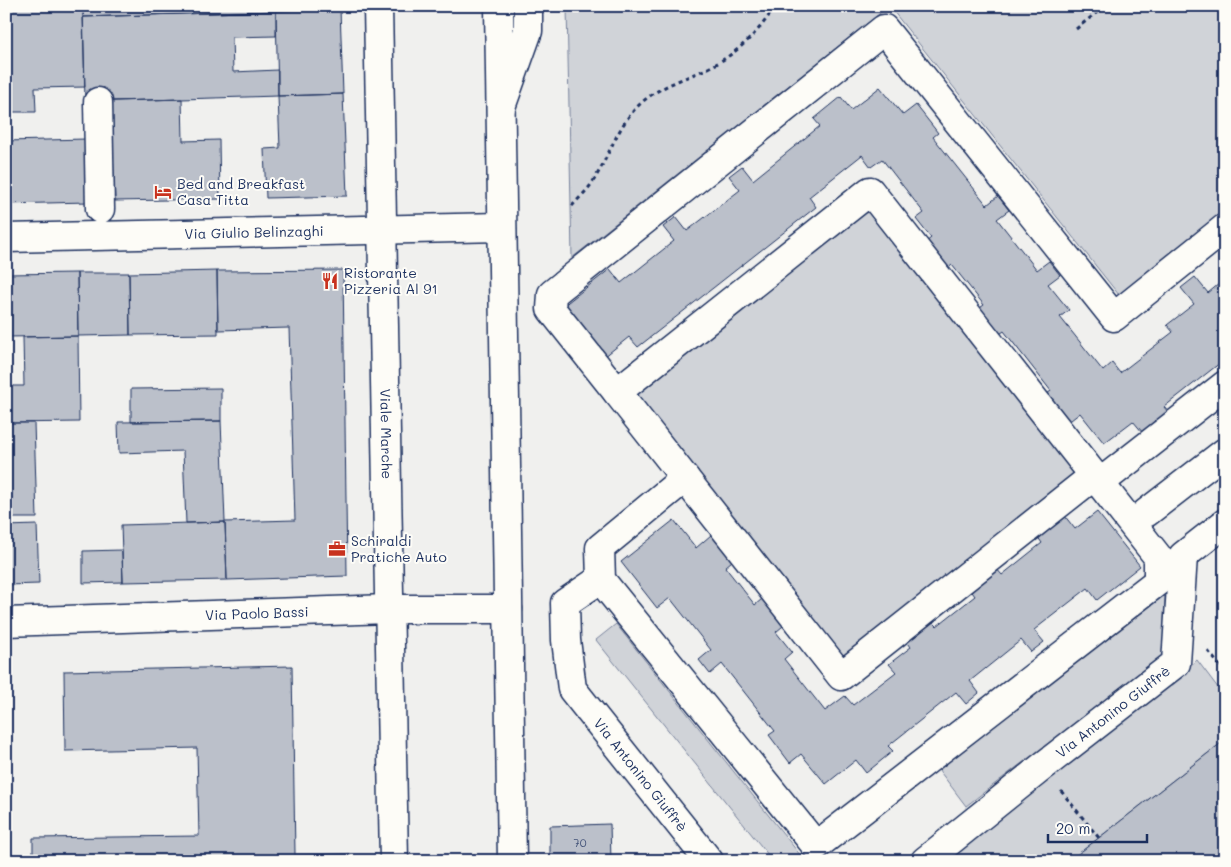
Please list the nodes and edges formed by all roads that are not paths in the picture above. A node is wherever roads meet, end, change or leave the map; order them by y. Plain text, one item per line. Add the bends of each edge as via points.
1 (378, 6) edge
2 (499, 6) edge
3 (528, 6) edge
4 (98, 102) dead end
5 (500, 111) junction
6 (100, 209) dead end
7 (501, 227) junction
8 (1225, 228) edge
9 (382, 230) junction
10 (6, 238) edge
11 (1225, 385) edge
12 (617, 392) junction
13 (1225, 452) edge
14 (685, 478) junction
15 (1098, 479) junction
16 (1146, 513) dead end
17 (1225, 523) edge
18 (602, 580) junction
19 (389, 609) junction
20 (508, 609) junction
21 (6, 622) edge
22 (394, 861) edge
23 (512, 861) edge
24 (709, 861) edge
25 (925, 861) edge

1 - 9 main road, Viale Marche
2 - 5 main road
3 - 5 main road via 528,31
4 - 6 main road
5 - 7 main road
7 - 9 main road, Via Giulio Belinzaghi
7 - 20 main road
8 - 12 main road via 1114,317 884,29 552,294 551,310
9 - 10 main road, Via Giulio Belinzaghi
9 - 19 main road, Viale Marche
11 - 15 main road
12 - 14 main road
12 - 15 main road via 870,191
13 - 16 main road
14 - 15 main road via 841,676
14 - 18 main road via 600,548
15 - 18 main road via 1158,557 1162,576 816,846
17 - 25 main road, Via Antonino Giuffrè via 1183,556 1176,663
18 - 24 main road, Via Antonino Giuffrè via 565,603 572,689
19 - 20 main road, Via Paolo Bassi
19 - 21 main road, Via Paolo Bassi
19 - 22 main road, Viale Marche
20 - 23 main road

